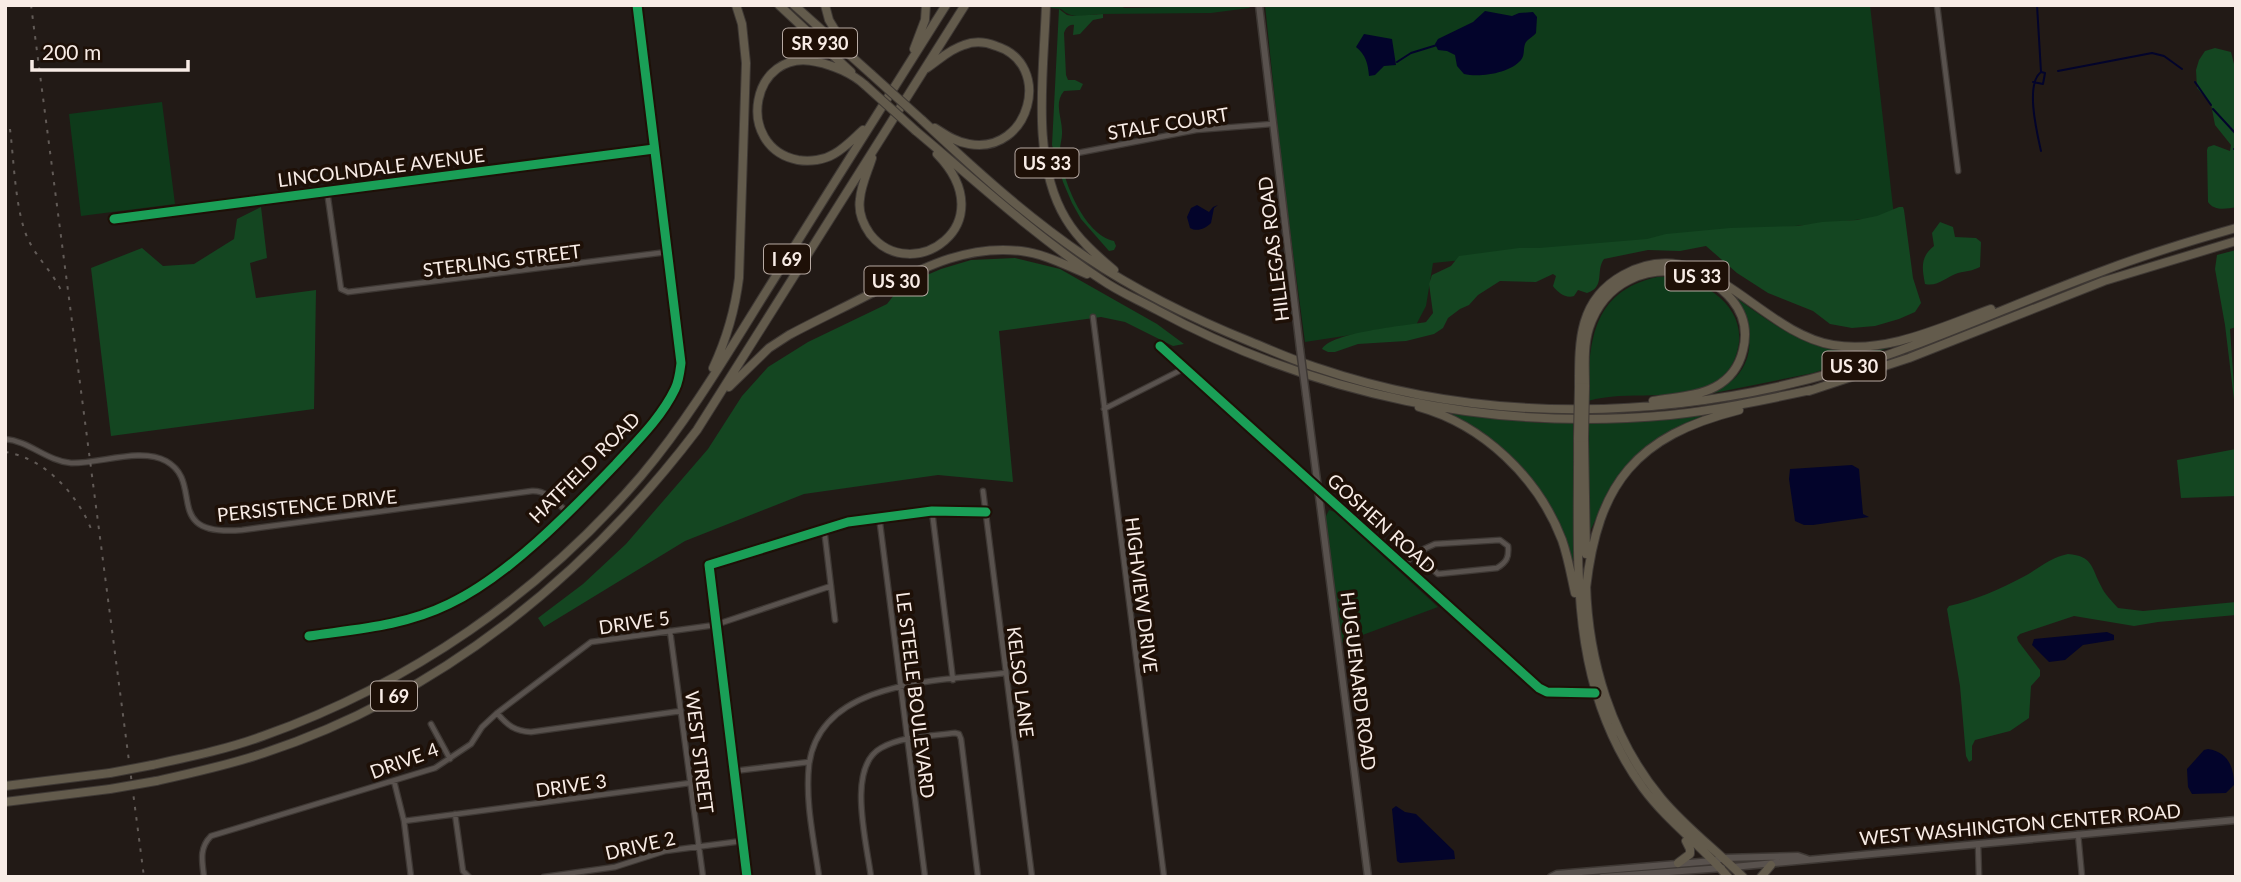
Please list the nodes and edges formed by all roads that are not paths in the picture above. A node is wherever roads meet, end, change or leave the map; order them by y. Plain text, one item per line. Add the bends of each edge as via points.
1 (636, 5) edge
2 (736, 5) edge
3 (779, 5) edge
4 (794, 5) edge
5 (825, 5) edge
6 (926, 5) edge
7 (946, 5) edge
8 (965, 5) edge
9 (1046, 5) edge
10 (1259, 5) edge
11 (1937, 5) edge
12 (911, 59) junction
13 (925, 70) junction
14 (869, 73) junction
15 (863, 83) junction
16 (924, 122) junction
17 (871, 123) junction
18 (1273, 124) junction
19 (917, 132) junction
20 (877, 145) junction
21 (654, 149) junction
22 (1067, 155) dead end
23 (1958, 172) dead end
24 (327, 191) junction
25 (114, 219) dead end
26 (2236, 228) edge
27 (2236, 241) edge
28 (667, 252) junction
29 (1101, 279) junction
30 (1136, 287) junction
31 (2061, 287) junction
32 (1093, 317) dead end
33 (1160, 346) dead end
34 (1185, 368) junction
35 (1582, 387) junction
36 (1811, 390) junction
37 (702, 394) junction
38 (1386, 397) junction
39 (718, 399) junction
40 (1637, 408) junction
41 (1104, 409) junction
42 (1581, 438) junction
43 (5, 439) edge
44 (1319, 489) junction
45 (983, 491) dead end
46 (932, 511) junction
47 (567, 512) junction
48 (986, 512) junction
49 (879, 516) junction
50 (824, 528) junction
51 (1414, 554) junction
52 (1404, 565) junction
53 (831, 586) junction
54 (1586, 588) junction
55 (1579, 607) junction
56 (835, 620) dead end
57 (715, 625) junction
58 (670, 631) junction
59 (309, 636) dead end
60 (1006, 673) junction
61 (953, 680) junction
62 (901, 686) junction
63 (1595, 693) junction
64 (681, 711) junction
65 (497, 713) junction
66 (430, 724) dead end
67 (908, 739) junction
68 (450, 759) junction
69 (810, 762) junction
70 (733, 771) junction
71 (394, 781) junction
72 (690, 783) junction
73 (5, 786) edge
74 (5, 802) edge
75 (455, 814) junction
76 (2236, 820) edge
77 (404, 821) junction
78 (1681, 832) junction
79 (2078, 834) junction
80 (742, 841) junction
81 (1978, 843) junction
82 (699, 847) junction
83 (1724, 858) junction
84 (1807, 859) junction
85 (1713, 861) junction
86 (1678, 863) junction
87 (1771, 864) junction
88 (1733, 867) junction
89 (1720, 868) junction
90 (204, 877) edge
91 (411, 877) edge
92 (469, 877) edge
93 (544, 877) edge
94 (703, 877) edge
95 (747, 877) edge
96 (819, 877) edge
97 (872, 877) edge
98 (925, 877) edge
99 (978, 877) edge
100 (1032, 877) edge
101 (1164, 877) edge
102 (1368, 877) edge
103 (1550, 877) edge
104 (1602, 877) edge
105 (1728, 877) edge
106 (1743, 877) edge
107 (1761, 877) edge
108 (1979, 877) edge
109 (2082, 877) edge

1 - 21 street, HATFIELD ROAD
2 - 37 highway via 746,63 739,278 727,337
3 - 15 highway, SR 930
4 - 14 highway, SR 930
5 - 14 highway, US 30 via 841,42
6 - 12 highway
7 - 12 highway, I 69
8 - 13 highway, I 69
9 - 30 highway, US 33 via 1042,104 1051,185 1065,218 1082,240
10 - 18 main road, HILLEGAS ROAD
11 - 23 street
12 - 17 highway, I 69
13 - 16 highway via 965,44 992,44 1004,48 1023,67 1030,92 1017,127 995,142 959,141
13 - 20 highway, I 69
14 - 16 highway, US 30, bridge
15 - 17 highway via 821,62 790,61 771,73 763,86 757,119 774,149 805,161 834,154
15 - 19 highway, bridge
16 - 30 highway, US 30 via 1017,206
17 - 37 highway, I 69
18 - 22 street, STALF COURT via 1196,130
18 - 44 main road, HILLEGAS ROAD, bridge
19 - 20 highway via 957,180 962,197 958,223 950,235 919,253 893,251 865,227 859,199
19 - 29 highway via 1010,213
20 - 39 highway, I 69
21 - 24 street, LINCOLNDALE AVENUE
21 - 28 street, HATFIELD ROAD
24 - 25 street, LINCOLNDALE AVENUE
24 - 28 street, STERLING STREET via 341,289 348,292
26 - 31 highway, US 30
27 - 36 highway, US 30 via 2104,281 1909,358
28 - 47 street, HATFIELD ROAD via 681,363 676,387 649,429
29 - 38 highway, US 30 via 1243,352 1307,376
29 - 39 highway, US 30 via 1021,251 987,250 948,258 789,335 769,348
30 - 40 highway, US 30 via 1191,317 1267,349 1318,369 1390,388 1500,405
31 - 35 highway via 1888,344 1854,347 1821,342 1790,330 1697,269 1651,265 1621,276 1594,302 1581,329
31 - 40 highway, US 30 via 1826,374 1750,392
32 - 41 street, HIGHVIEW DRIVE
33 - 34 street, GOSHEN ROAD
34 - 41 street
34 - 44 street, GOSHEN ROAD
35 - 40 highway, US 33 via 1589,328 1611,293 1651,272 1676,271 1700,277 1726,295 1739,313 1745,339 1737,366 1727,380 1706,391 1653,400
35 - 42 highway, US 33, bridge
36 - 38 highway, US 30 via 1724,408 1601,418 1493,414
36 - 54 highway via 1688,425 1641,456 1616,485 1601,513
37 - 73 highway, I 69, bridge via 642,475 548,570 510,603 409,670 322,713 260,737 152,765
38 - 55 highway via 1457,422 1514,465 1554,522
39 - 74 highway, I 69, bridge via 674,460 586,557 481,643 416,684 339,724 264,753 156,781
41 - 101 street, HIGHVIEW DRIVE
42 - 54 highway, US 33
42 - 55 highway
43 - 47 street, PERSISTENCE DRIVE via 69,463 142,456 162,459 181,477 190,514 199,524 222,532 532,491 546,494
44 - 52 main road, GOSHEN ROAD
44 - 102 main road, HUGUENARD ROAD
45 - 48 street, KELSO LANE
46 - 48 street
46 - 49 street
46 - 61 street
47 - 59 street, HATFIELD ROAD via 487,583 450,604 402,621
48 - 60 street, KELSO LANE
49 - 50 street
49 - 62 street, LE STEELE BOULEVARD
50 - 53 street
50 - 57 street via 709,565
51 - 51 street via 1435,544 1500,540 1509,553 1497,568 1438,574
51 - 52 street
52 - 63 main road, GOSHEN ROAD via 1539,688
53 - 56 street
53 - 57 street, DRIVE 5
54 - 83 highway, US 33 via 1597,670 1633,759 1660,797
55 - 63 highway
57 - 58 street, DRIVE 5
57 - 70 street
58 - 64 street, WEST STREET
58 - 65 street, DRIVE 5 via 591,642
60 - 61 street
60 - 100 street, KELSO LANE
61 - 62 street
62 - 67 street, LE STEELE BOULEVARD
62 - 69 street via 857,700 840,711 822,732
63 - 78 highway via 1625,762
64 - 65 street via 531,732 508,726
64 - 72 street, WEST STREET
65 - 68 street, DRIVE 4 via 471,744
66 - 68 street
67 - 97 street via 878,749 864,770 861,794
67 - 98 street, LE STEELE BOULEVARD
67 - 99 street via 959,734
68 - 71 street, DRIVE 4
69 - 70 street
69 - 96 street via 808,790
70 - 80 street
71 - 77 street
71 - 90 street, DRIVE 4 via 212,836 202,852
72 - 75 street, DRIVE 3
72 - 82 street, WEST STREET
75 - 77 street, DRIVE 3
75 - 92 street via 463,871
76 - 79 main road, WEST WASHINGTON CENTER ROAD
77 - 91 street
78 - 85 highway
78 - 86 highway via 1690,851
79 - 81 main road, WEST WASHINGTON CENTER ROAD
79 - 109 street
80 - 82 street, DRIVE 2
80 - 95 street
81 - 84 main road, WEST WASHINGTON CENTER ROAD
81 - 108 street
82 - 93 street, DRIVE 2 via 665,851 615,867
82 - 94 street, WEST STREET
83 - 84 main road, WEST WASHINGTON CENTER ROAD
83 - 85 main road, WEST WASHINGTON CENTER ROAD
83 - 88 highway, US 33
84 - 87 main road, WEST WASHINGTON CENTER ROAD
85 - 86 main road, WEST WASHINGTON CENTER ROAD
85 - 89 highway
86 - 103 main road, WEST WASHINGTON CENTER ROAD
87 - 88 main road, WEST WASHINGTON CENTER ROAD
87 - 107 highway
88 - 89 main road, WEST WASHINGTON CENTER ROAD
88 - 106 highway, US 33
89 - 104 main road, WEST WASHINGTON CENTER ROAD
89 - 105 highway

